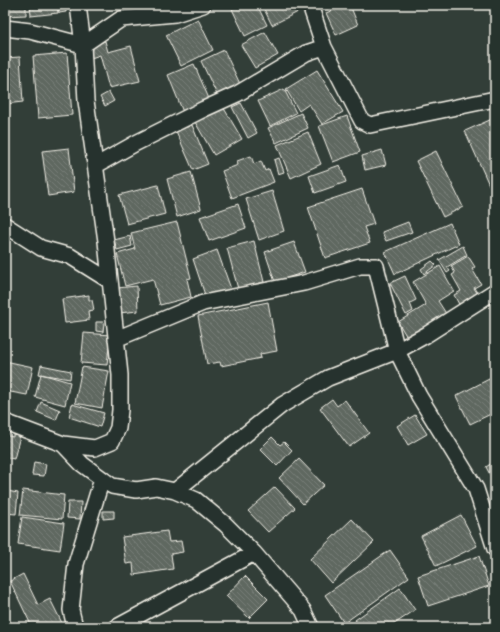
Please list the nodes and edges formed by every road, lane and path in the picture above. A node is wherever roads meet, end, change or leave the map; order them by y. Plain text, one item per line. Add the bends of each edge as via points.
1 (78, 5) edge
2 (203, 5) edge
3 (310, 5) edge
4 (5, 28) edge
5 (82, 45) junction
6 (324, 47) junction
7 (495, 99) edge
8 (95, 166) junction
9 (5, 225) edge
10 (110, 281) junction
11 (495, 291) edge
12 (116, 340) junction
13 (396, 351) junction
14 (5, 422) edge
15 (63, 444) junction
16 (102, 479) junction
17 (175, 491) junction
18 (495, 549) edge
19 (254, 553) junction
20 (75, 627) edge
21 (117, 627) edge
22 (311, 627) edge

1 - 5 street
2 - 5 street via 175,14 121,20
3 - 6 street
4 - 5 street
5 - 8 street via 86,101
6 - 7 street via 362,121 370,125
6 - 8 street via 306,53 237,94
8 - 10 street
9 - 10 street via 41,248 70,256
10 - 12 street
11 - 13 street
12 - 13 street via 203,302 304,282 360,266 376,266
12 - 15 street via 120,410 118,428 112,441 95,448
13 - 17 street via 328,378 282,405
13 - 18 street via 419,396 476,489
14 - 15 street
15 - 16 street via 82,464
16 - 17 street via 112,486 136,490 156,487
16 - 20 street via 76,564 71,610
17 - 19 street via 196,500
19 - 21 street
19 - 22 street via 303,610

